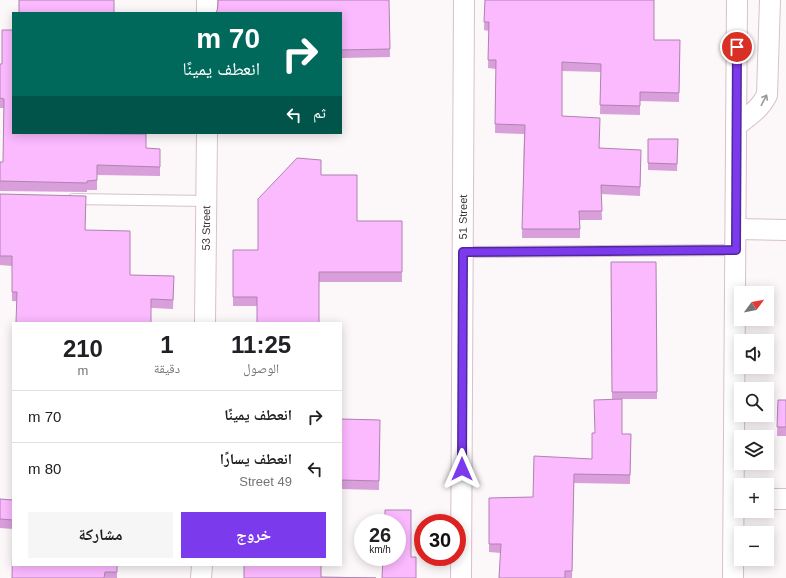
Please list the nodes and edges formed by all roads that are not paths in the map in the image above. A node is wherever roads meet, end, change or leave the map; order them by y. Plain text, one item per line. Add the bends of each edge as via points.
1 (207, 0) edge
2 (464, 0) edge
3 (737, 0) edge
4 (770, 0) edge
5 (207, 12) edge
6 (736, 126) junction
7 (207, 134) edge
8 (64, 198) edge
9 (207, 201) junction
10 (736, 230) junction
11 (786, 230) edge
12 (736, 250) junction
13 (463, 252) junction
14 (205, 322) edge
15 (737, 478) edge
16 (774, 499) edge
17 (786, 499) edge
18 (736, 518) edge
19 (202, 566) edge
20 (202, 578) edge
21 (461, 578) edge
22 (733, 578) edge

1 - 5 street
2 - 13 street, 51 Street
3 - 6 street
6 -> 4 street via 757,110 767,95
6 - 10 street
7 - 9 street, 53 Street
8 - 9 lane
9 - 14 street, 53 Street
10 - 11 street
10 - 12 street
12 - 13 lane
12 - 15 street
13 - 21 street, 51 Street
16 - 17 street
18 - 22 street
19 - 20 street

